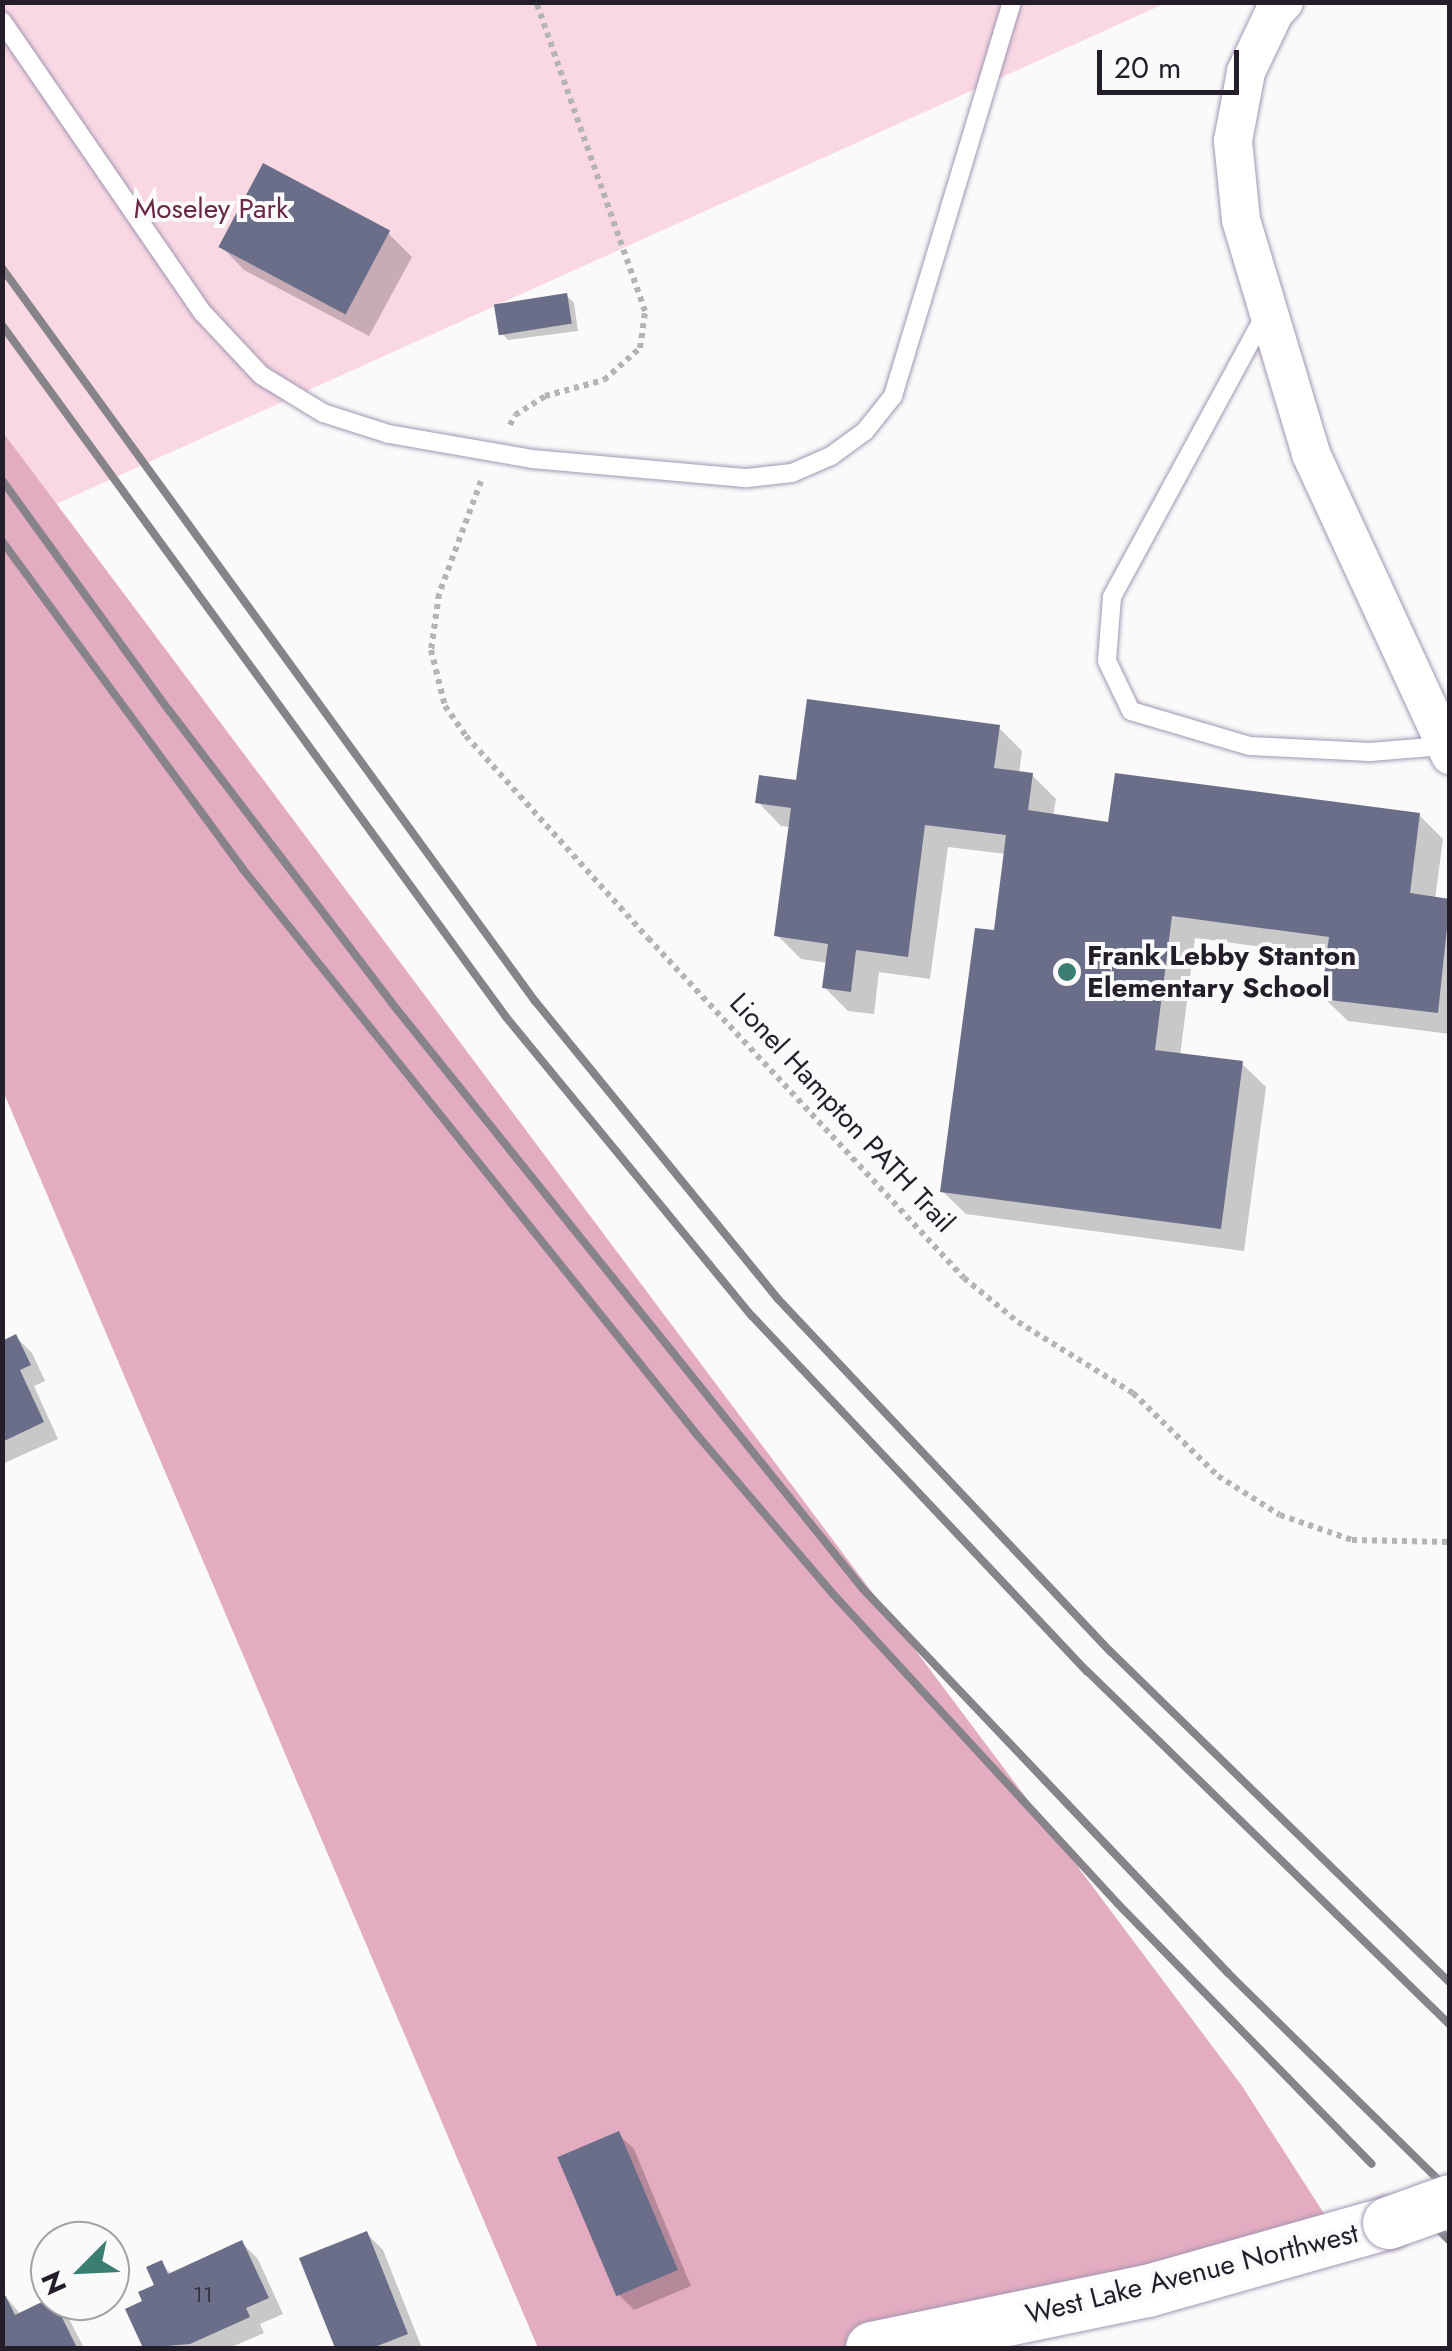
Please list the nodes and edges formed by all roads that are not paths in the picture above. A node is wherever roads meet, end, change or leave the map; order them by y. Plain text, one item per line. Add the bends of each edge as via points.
1 (1012, 2) edge
2 (1284, 2) edge
3 (2, 21) edge
4 (1268, 310) junction
5 (1446, 751) edge
6 (1450, 2201) edge
7 (872, 2348) edge

1 - 3 lane via 893,396 865,432 831,456 792,472 747,478 532,460 389,434 324,413 261,374 202,314
2 - 4 street via 1246,72 1233,141 1241,220
4 - 5 street via 1311,454
4 - 5 lane via 1112,597 1107,661 1132,711 1250,746
6 - 7 street, West Lake Avenue Northwest, bridge via 1148,2290

